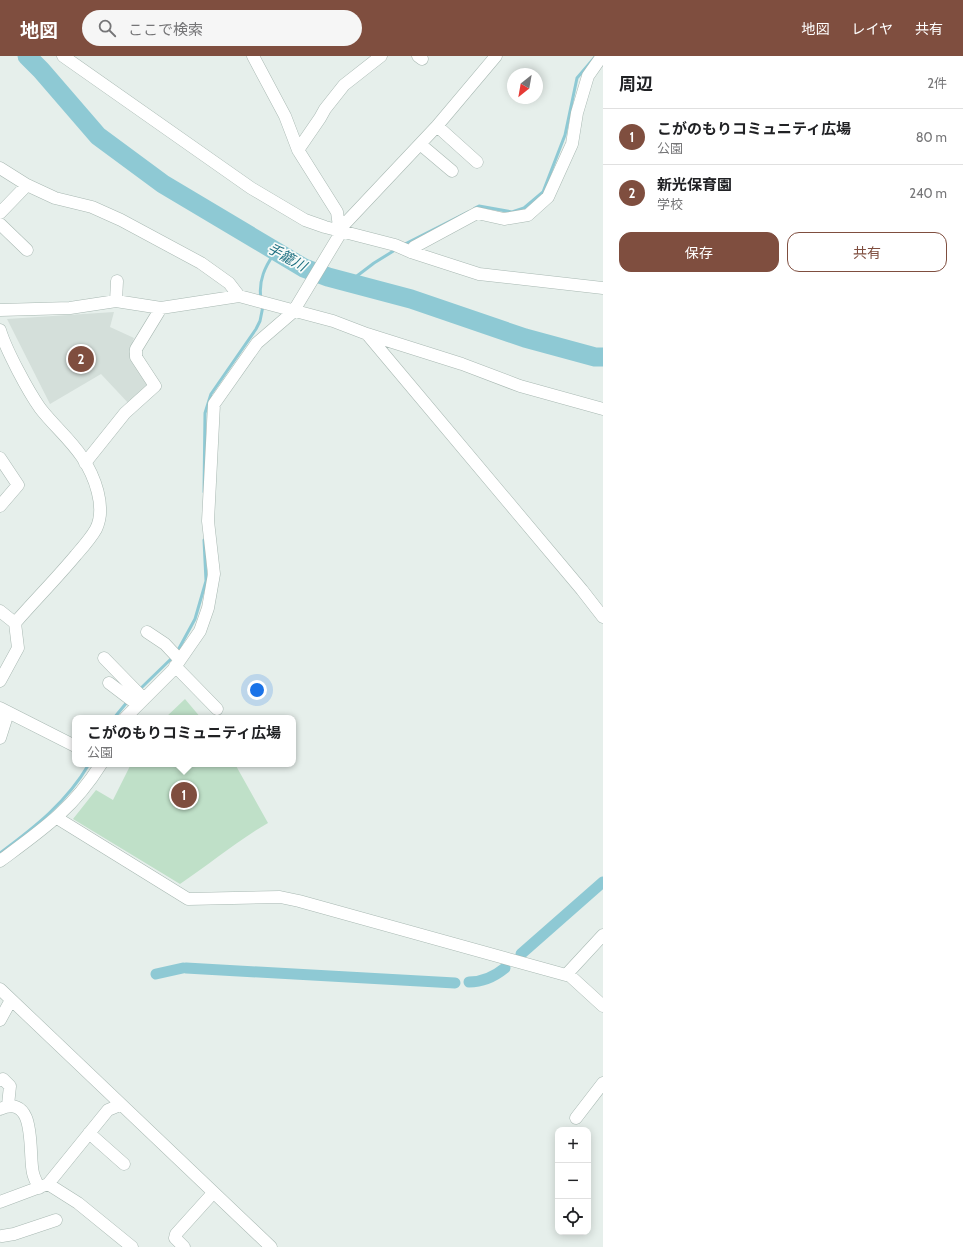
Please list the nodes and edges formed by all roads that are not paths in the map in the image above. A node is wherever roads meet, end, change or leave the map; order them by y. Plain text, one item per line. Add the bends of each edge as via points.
1 (63, 56) edge
2 (253, 56) edge
3 (381, 56) edge
4 (496, 56) edge
5 (602, 56) edge
6 (437, 126) junction
7 (420, 144) junction
8 (298, 150) junction
9 (477, 162) dead end
10 (0, 168) edge
11 (452, 171) dead end
12 (27, 185) junction
13 (0, 213) edge
14 (0, 224) edge
15 (339, 232) junction
16 (403, 249) junction
17 (27, 250) dead end
18 (117, 281) dead end
19 (603, 288) edge
20 (239, 296) junction
21 (116, 301) junction
22 (161, 308) junction
23 (0, 310) edge
24 (293, 312) junction
25 (0, 330) edge
26 (367, 334) junction
27 (603, 409) edge
28 (0, 458) edge
29 (85, 463) junction
30 (0, 506) edge
31 (0, 611) edge
32 (603, 617) edge
33 (15, 623) junction
34 (147, 632) dead end
35 (104, 658) dead end
36 (177, 663) junction
37 (4, 664) edge
38 (0, 681) edge
39 (109, 683) dead end
40 (128, 690) junction
41 (140, 701) junction
42 (217, 708) dead end
43 (3, 710) edge
44 (128, 715) edge
45 (0, 738) edge
46 (72, 744) edge
47 (99, 767) edge
48 (57, 818) junction
49 (0, 861) edge
50 (603, 935) edge
51 (568, 974) junction
52 (0, 989) edge
53 (11, 1000) junction
54 (603, 1006) edge
55 (0, 1020) edge
56 (0, 1080) edge
57 (603, 1083) edge
58 (120, 1104) junction
59 (4, 1107) edge
60 (576, 1118) dead end
61 (89, 1133) junction
62 (124, 1164) dead end
63 (44, 1186) junction
64 (213, 1193) junction
65 (0, 1202) edge
66 (56, 1220) dead end
67 (1, 1234) edge
68 (132, 1247) edge
69 (184, 1247) edge
70 (270, 1247) edge

1 - 15 street via 251,188 305,220
2 - 8 street via 285,116
3 - 8 street via 344,85
4 - 6 street
5 - 16 street via 588,76 577,113 572,144 548,197 528,215 504,219 477,213 414,247
6 - 7 street
6 - 9 street
7 - 11 street
7 - 15 street
8 - 15 street via 337,212
10 - 12 street
12 - 13 street
12 - 20 street via 55,198 92,207 121,220 201,264 229,283
14 - 17 street
15 - 16 street
15 - 24 street
16 - 19 street via 479,274
18 - 21 street
20 - 22 street
20 - 24 street
21 - 22 street
21 - 23 street via 70,308
22 - 29 street via 136,349 136,358 155,386 125,413
24 - 26 street via 333,321
24 - 36 street via 257,343 214,404 208,520 214,574 208,608 200,631
25 - 29 street via 36,402
26 - 27 street via 462,364 520,386
26 - 32 street
28 - 30 street via 18,485
29 - 33 street via 98,494 100,506 96,530
31 - 33 street
33 - 37 street via 19,644
34 - 36 street via 165,644
35 - 40 street
36 - 41 street
36 - 42 street
37 - 38 street
39 - 40 street
40 - 41 street
41 - 44 street
43 - 45 street via 6,719
43 - 46 street
47 - 48 street via 87,787
48 - 49 street
48 - 51 street via 188,899 286,898
50 - 51 street
51 - 54 street
52 - 53 street
53 - 55 street
53 - 58 street
56 - 59 street via 3,1079 10,1086
57 - 60 street
58 - 61 street via 108,1110
58 - 64 street
59 - 63 street via 14,1106 22,1111 29,1123 33,1173
61 - 62 street
61 - 63 street
63 - 65 street
63 - 68 street via 78,1203
64 - 69 street via 176,1234 175,1238
64 - 70 street
66 - 67 street via 14,1234

